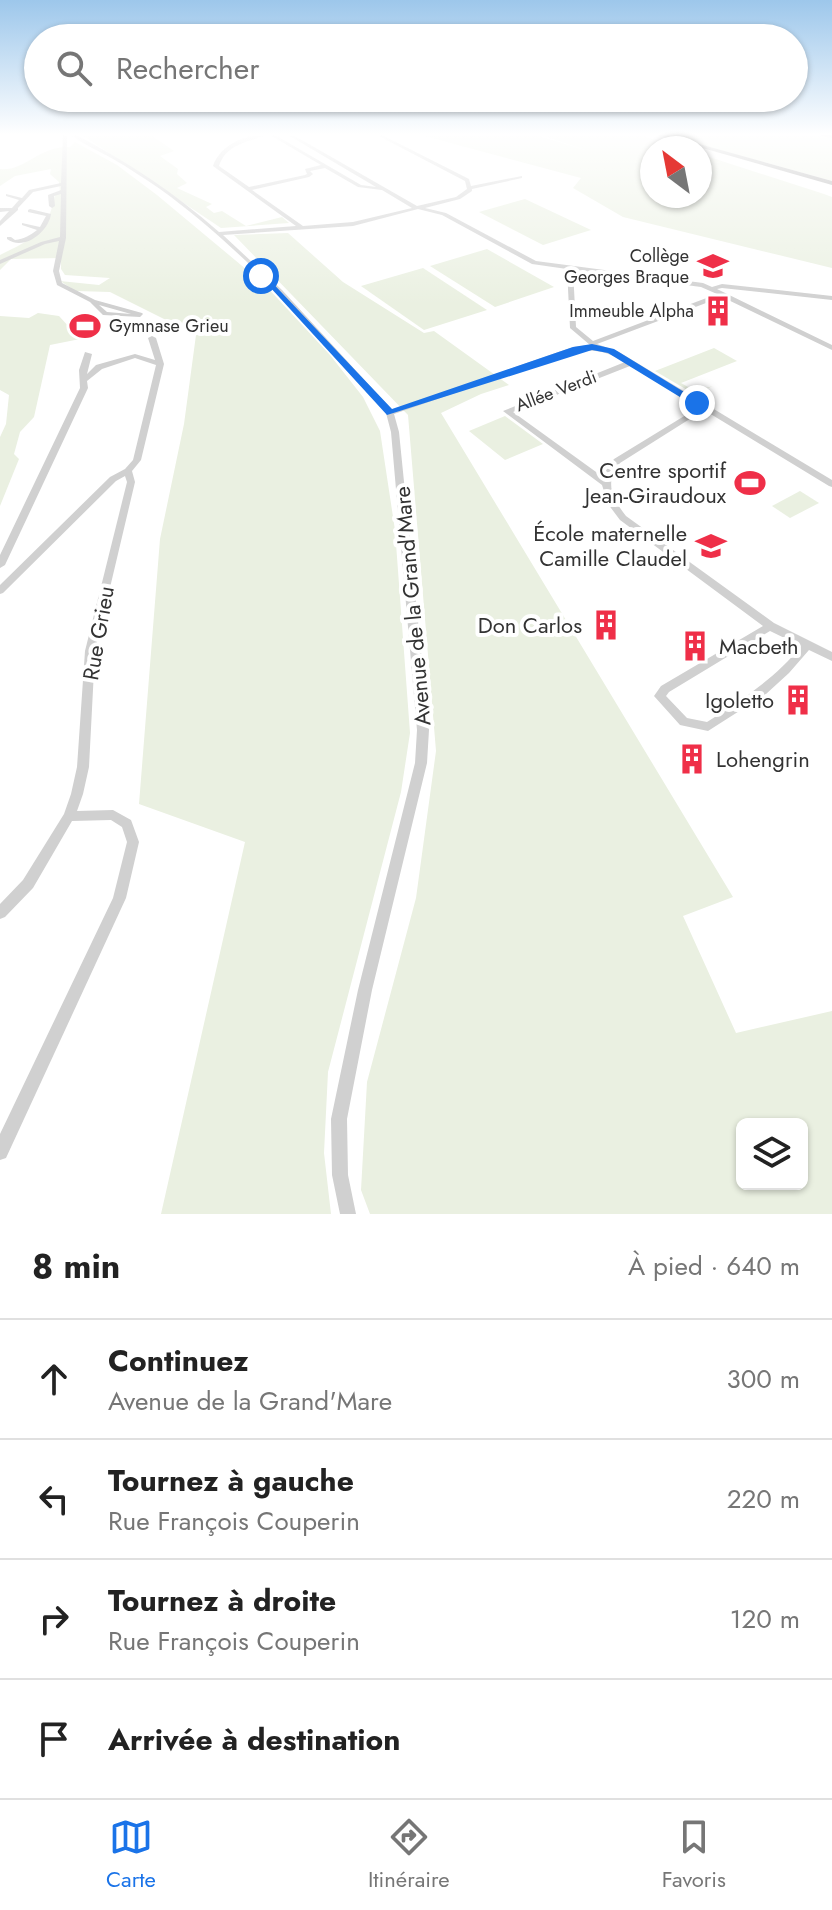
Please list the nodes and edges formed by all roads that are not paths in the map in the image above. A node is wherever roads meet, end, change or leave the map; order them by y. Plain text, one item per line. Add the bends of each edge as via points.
1 (37, 192) edge
2 (57, 192) edge
3 (64, 192) edge
4 (164, 192) edge
5 (252, 192) edge
6 (388, 192) edge
7 (467, 192) edge
8 (8, 195) dead end
9 (23, 200) junction
10 (52, 206) dead end
11 (419, 208) junction
12 (16, 209) junction
13 (0, 210) edge
14 (30, 211) dead end
15 (61, 216) junction
16 (49, 217) junction
17 (0, 224) edge
18 (24, 224) dead end
19 (301, 227) junction
20 (41, 229) junction
21 (217, 234) junction
22 (9, 238) dead end
23 (62, 239) junction
24 (43, 243) junction
25 (0, 262) edge
26 (570, 269) junction
27 (712, 289) junction
28 (724, 294) junction
29 (832, 298) edge
30 (138, 316) dead end
31 (152, 338) dead end
32 (595, 345) junction
33 (832, 348) edge
34 (88, 354) dead end
35 (630, 363) junction
36 (160, 364) junction
37 (84, 380) junction
38 (704, 407) junction
39 (390, 413) junction
40 (128, 471) junction
41 (605, 483) junction
42 (832, 484) edge
43 (0, 565) edge
44 (0, 591) edge
45 (770, 626) junction
46 (807, 645) junction
47 (832, 657) edge
48 (69, 816) junction
49 (0, 913) edge
50 (0, 1152) edge
51 (348, 1214) edge

1 - 9 street
2 - 10 street via 51,195
3 - 15 street
4 - 21 street
5 - 19 street
6 - 11 street
7 - 11 street
8 - 9 street
9 - 12 street
11 - 19 street via 359,223
11 - 26 street via 444,214 528,260
12 - 13 street
12 - 17 street
14 - 16 street
15 - 16 street
15 - 23 street
15 - 24 street via 41,236
16 - 20 street
18 - 20 street
19 - 21 street
20 - 22 street via 22,242
21 - 39 street
23 - 24 street
23 - 30 street via 56,279 105,314
24 - 25 street
26 - 27 street
26 - 32 street via 573,330
27 - 28 street
27 - 29 street
28 - 32 street
28 - 33 street
31 - 36 street
32 - 35 street
32 - 39 street
34 - 37 street
35 - 38 street
35 - 41 street, Allée Verdi via 507,411
36 - 37 street via 135,356 99,367
36 - 40 street, Rue Grieu via 137,460
37 - 43 street
38 - 41 street via 617,461
38 - 42 street
39 - 51 street, Avenue de la Grand'Mare via 400,460 423,730 421,763 339,1119 340,1175
40 - 44 street via 113,479
40 - 48 street, Rue Grieu via 131,482 90,651 83,767
41 - 45 street via 623,518
45 - 46 street
45 - 46 street via 659,696 684,722 708,727 769,688
46 - 47 street
48 - 49 street, Rue Grieu via 28,884
48 - 50 street via 113,815 127,824 133,842 119,898

